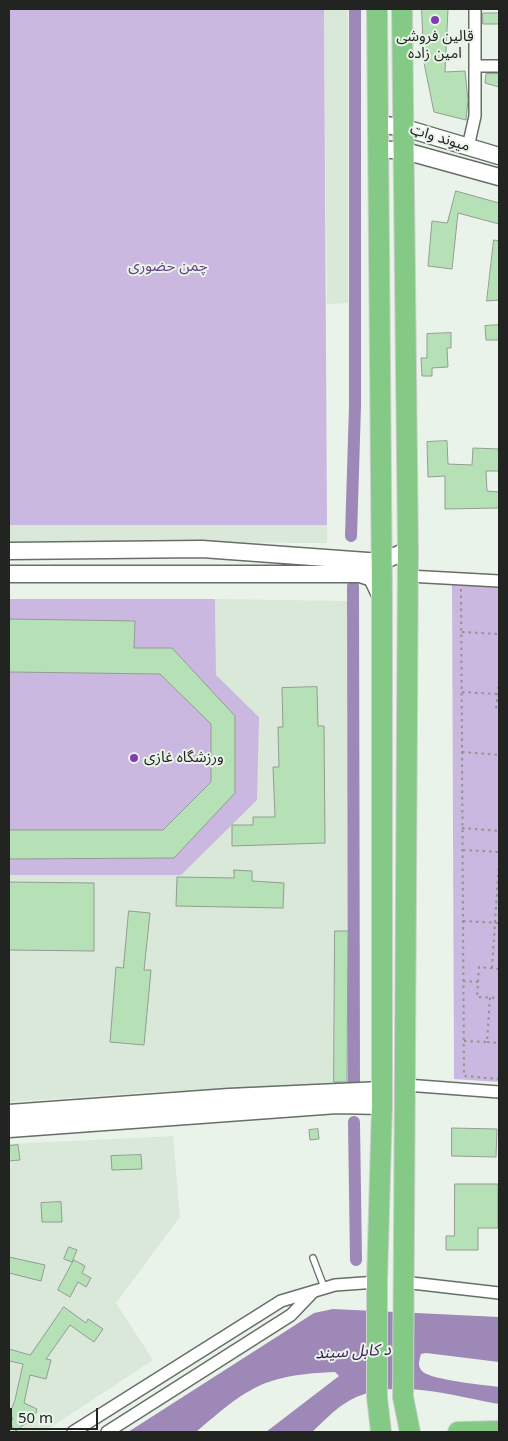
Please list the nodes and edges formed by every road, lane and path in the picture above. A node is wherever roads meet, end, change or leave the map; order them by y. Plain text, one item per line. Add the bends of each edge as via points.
1 (377, 9) edge
2 (402, 9) edge
3 (475, 9) edge
4 (475, 66) junction
5 (499, 66) edge
6 (379, 124) junction
7 (405, 128) junction
8 (468, 147) junction
9 (379, 149) junction
10 (405, 151) junction
11 (499, 156) edge
12 (499, 177) edge
13 (408, 550) junction
14 (9, 551) edge
15 (381, 562) junction
16 (9, 574) edge
17 (408, 576) junction
18 (499, 581) edge
19 (461, 589) dead end
20 (382, 598) junction
21 (461, 632) junction
22 (499, 634) edge
23 (408, 680) junction
24 (499, 680) edge
25 (462, 692) junction
26 (382, 693) junction
27 (497, 694) junction
28 (499, 710) edge
29 (462, 752) junction
30 (499, 755) edge
31 (462, 828) junction
32 (499, 831) edge
33 (462, 850) junction
34 (499, 852) edge
35 (499, 862) edge
36 (463, 921) junction
37 (495, 923) junction
38 (499, 923) edge
39 (492, 968) junction
40 (499, 969) edge
41 (463, 981) junction
42 (478, 982) junction
43 (490, 997) junction
44 (499, 998) edge
45 (464, 1041) junction
46 (487, 1042) junction
47 (499, 1043) edge
48 (499, 1079) edge
49 (406, 1085) junction
50 (499, 1092) edge
51 (382, 1098) junction
52 (9, 1113) edge
53 (9, 1129) edge
54 (313, 1258) dead end
55 (377, 1282) junction
56 (403, 1282) junction
57 (319, 1289) junction
58 (499, 1293) edge
59 (499, 1431) edge
60 (74, 1432) edge
61 (107, 1432) edge
62 (381, 1432) edge
63 (410, 1432) edge
64 (458, 1432) edge

1 - 6 highway
2 - 7 highway
3 - 4 street
4 - 5 street
4 - 8 street via 475,116
6 - 7 main road, میوند واټ
6 - 9 highway
7 - 8 main road, میوند واټ
7 - 10 highway
8 - 11 main road, میوند واټ
9 - 10 main road, میوند واټ
9 - 15 highway
10 - 12 main road, میوند واټ
10 - 13 highway
13 - 15 main road
13 - 17 highway
14 - 15 main road via 202,549
15 - 20 highway
16 - 20 main road via 360,574 372,578
17 - 18 street
17 - 23 highway
19 - 21 path
20 - 26 highway
21 - 22 path
21 - 25 path
23 - 26 highway
23 - 49 highway
24 - 27 path
25 - 27 path
25 - 29 path
26 - 51 highway
27 - 28 path via 496,709
29 - 30 path
29 - 31 path
31 - 32 path
31 - 33 path
33 - 34 path
33 - 36 path
35 - 37 path
36 - 37 path
36 - 41 path
37 - 38 path
37 - 39 path
39 - 40 path
39 - 42 path via 479,967
41 - 42 path
41 - 45 path
42 - 43 path via 477,997
43 - 44 path
43 - 46 path
45 - 46 path
45 - 48 path via 464,1076
46 - 47 path
49 - 50 street
49 - 56 highway
51 - 52 main road via 229,1097
51 - 53 main road via 337,1105
51 - 55 highway
54 - 57 lane
55 - 57 street
55 - 62 highway via 377,1397
56 - 58 street
56 - 63 highway via 403,1397
57 - 60 street via 281,1301
57 - 61 street via 291,1315
59 - 64 highway

